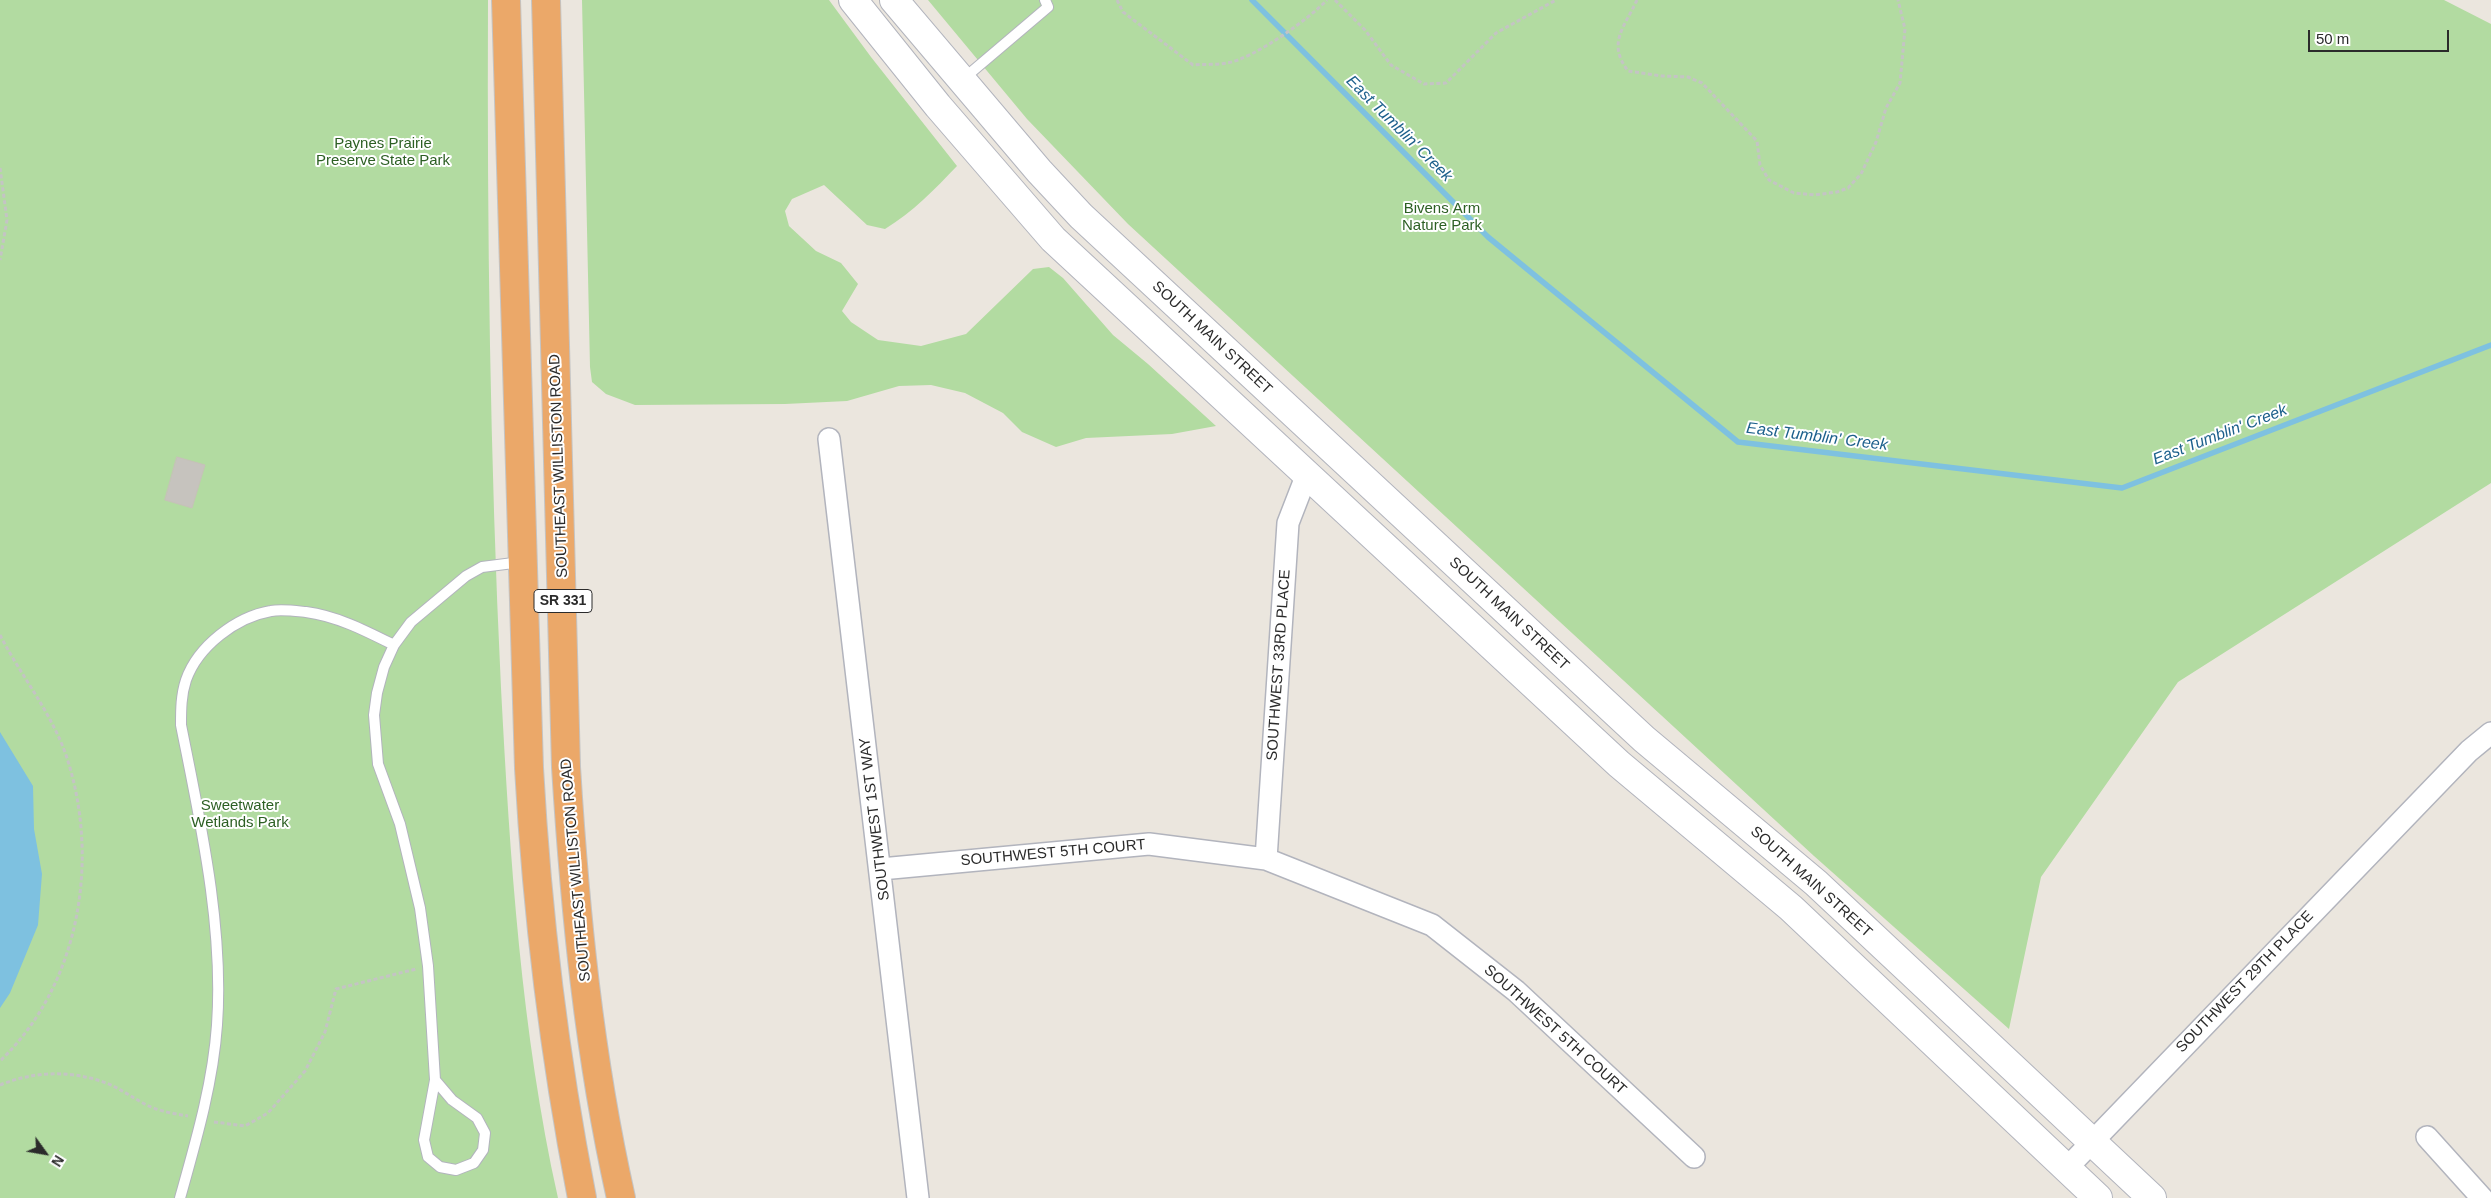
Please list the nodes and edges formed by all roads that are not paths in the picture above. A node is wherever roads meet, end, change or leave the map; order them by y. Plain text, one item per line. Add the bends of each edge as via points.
1 (506, 0) edge
2 (546, 0) edge
3 (853, 0) edge
4 (894, 0) edge
5 (1045, 0) edge
6 (961, 80) junction
7 (1039, 171) junction
8 (1015, 195) junction
9 (829, 440) dead end
10 (1329, 447) junction
11 (1306, 474) junction
12 (562, 559) junction
13 (522, 562) junction
14 (394, 645) junction
15 (2491, 732) edge
16 (1266, 859) junction
17 (881, 869) junction
18 (434, 1080) junction
19 (2427, 1137) dead end
20 (2091, 1142) junction
21 (1694, 1157) dead end
22 (2066, 1169) junction
23 (180, 1198) edge
24 (582, 1198) edge
25 (621, 1198) edge
26 (918, 1198) edge
27 (2098, 1198) edge
28 (2152, 1198) edge
29 (2482, 1198) edge

1 - 13 highway, SR 331
2 - 12 highway, SOUTHEAST WILLISTON ROAD / SR 331
3 - 8 main road
4 - 6 main road, SOUTH MAIN STREET
5 - 6 lane via 1048,8
6 - 7 main road, SOUTH MAIN STREET
7 - 8 main road
7 - 10 main road, SOUTH MAIN STREET via 1081,216
8 - 11 main road via 1053,239
9 - 17 street, SOUTHWEST 1ST WAY
10 - 11 main road
10 - 20 main road, SOUTH MAIN STREET via 1644,739 1816,883
11 - 16 street, SOUTHWEST 33RD PLACE via 1288,523
11 - 22 main road via 1619,764 1791,908
12 - 13 highway
12 - 25 highway, SOUTHEAST WILLISTON ROAD / SR 331 via 566,767 579,936 590,1029
13 - 14 lane via 482,567 466,576 411,622
13 - 24 highway, SR 331 via 535,877 547,991
14 - 18 lane via 384,667 374,715 378,764 402,833 420,908 428,966
14 - 23 lane via 334,618 306,612 272,611 246,619 220,636 198,657 186,679 180,725 208,872 216,951 217,1025 202,1119
15 - 20 street, SOUTHWEST 29TH PLACE via 2426,795
16 - 17 street, SOUTHWEST 5TH COURT via 1149,844
16 - 21 street, SOUTHWEST 5TH COURT via 1432,925 1516,991
17 - 26 street, SOUTHWEST 1ST WAY
18 - 18 lane via 424,1140 428,1156 440,1167 456,1170 474,1163 483,1150 486,1133 477,1118 452,1100
19 - 29 street
20 - 22 street, SOUTHWEST 29TH PLACE
20 - 28 main road, SOUTH MAIN STREET
22 - 27 main road

